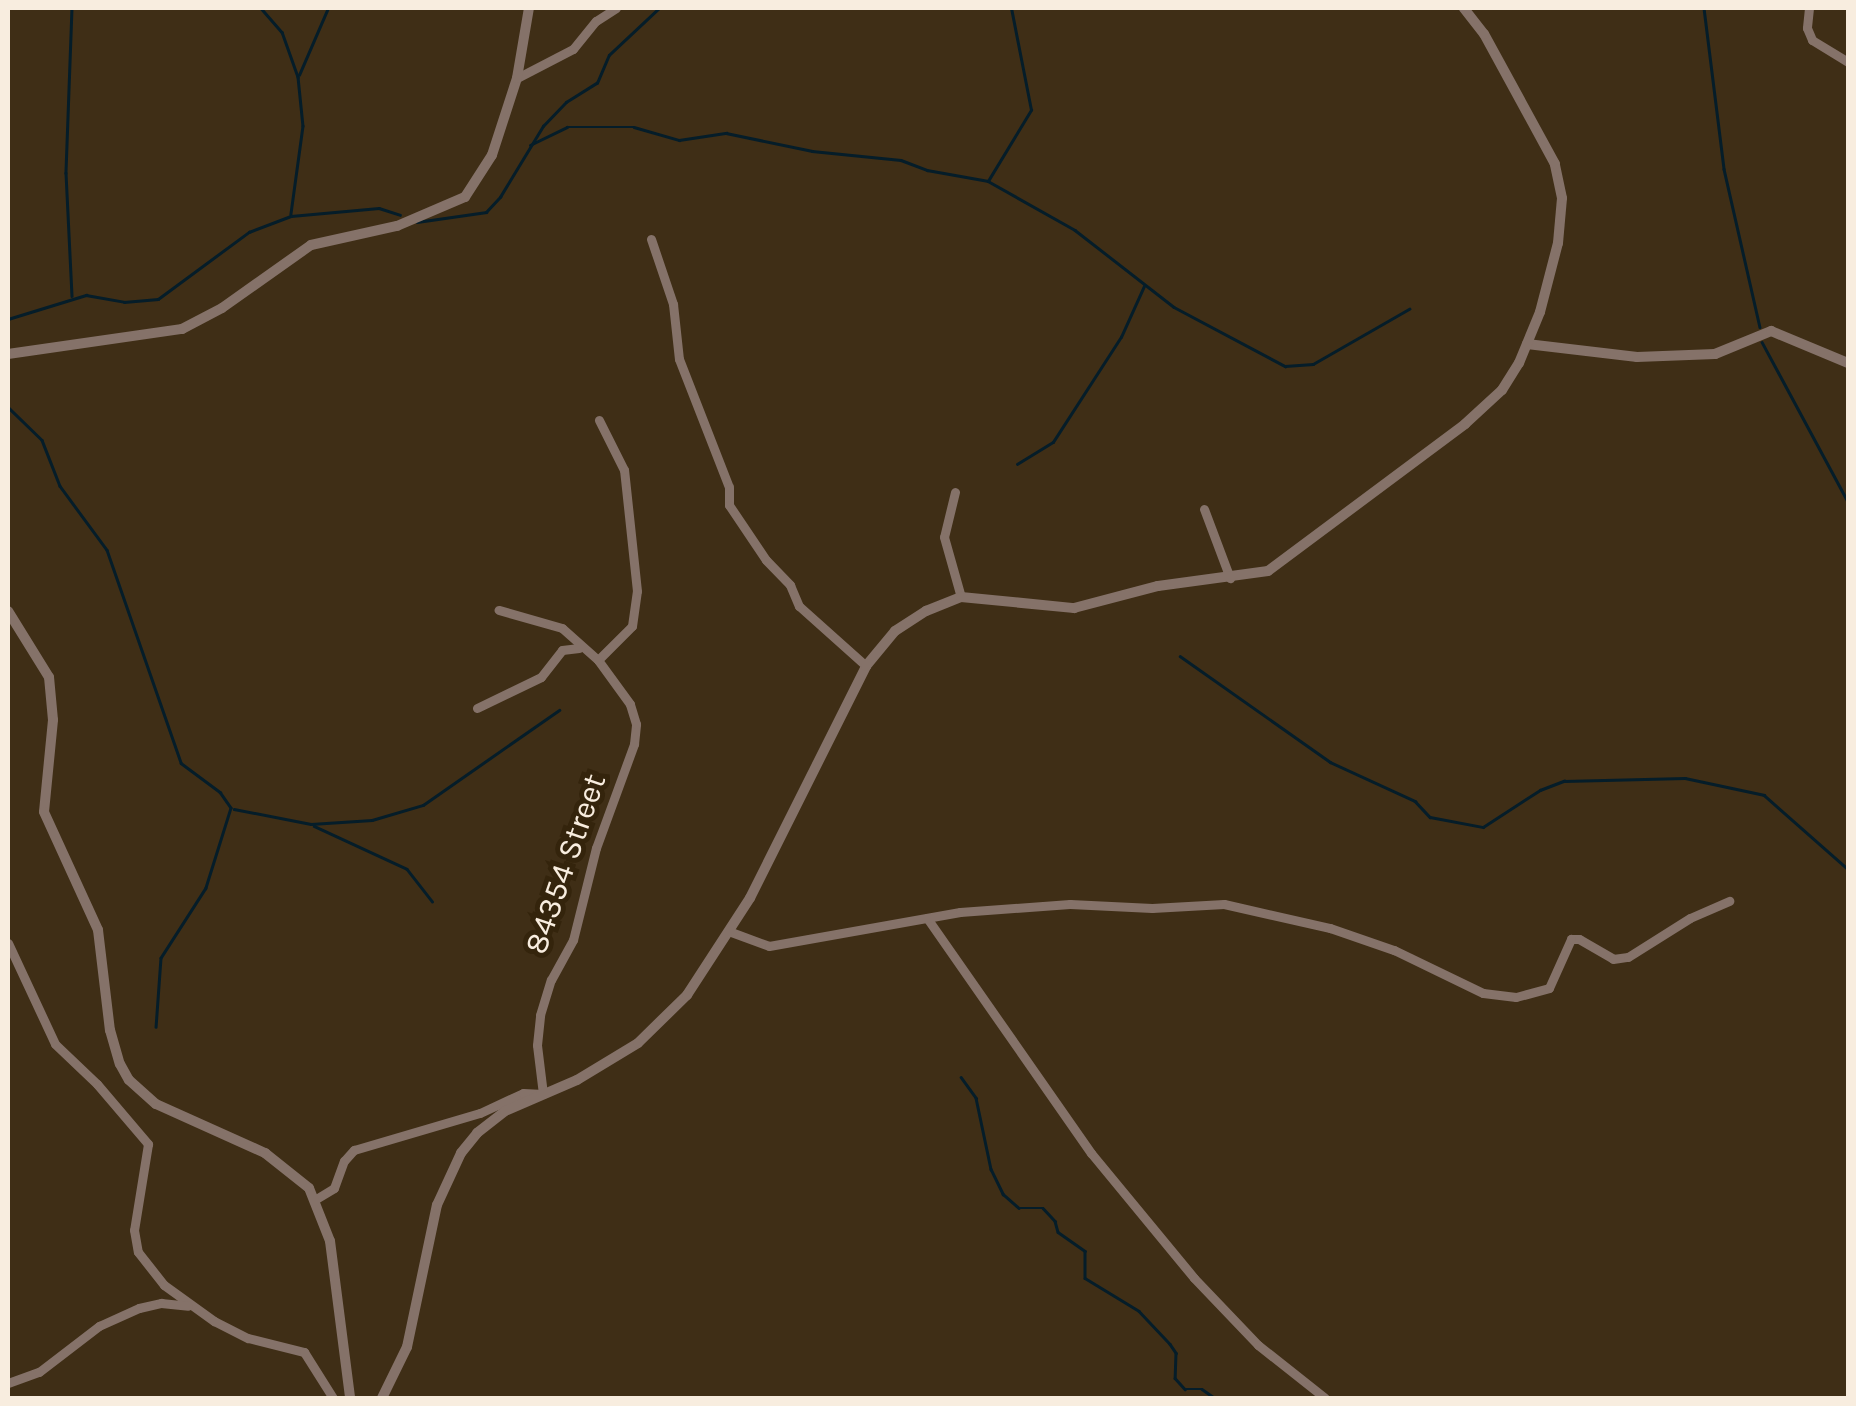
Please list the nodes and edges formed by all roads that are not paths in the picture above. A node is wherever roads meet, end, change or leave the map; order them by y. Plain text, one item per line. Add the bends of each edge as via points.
1 (529, 8) edge
2 (616, 8) edge
3 (1464, 8) edge
4 (1809, 8) edge
5 (1848, 62) edge
6 (518, 78) junction
7 (651, 239) dead end
8 (1527, 344) junction
9 (8, 354) edge
10 (1848, 364) edge
11 (599, 420) dead end
12 (955, 492) dead end
13 (1204, 509) dead end
14 (1230, 578) junction
15 (961, 597) junction
16 (499, 610) dead end
17 (8, 611) edge
18 (579, 648) junction
19 (598, 660) junction
20 (866, 666) junction
21 (477, 708) dead end
22 (1728, 901) dead end
23 (927, 918) junction
24 (731, 932) junction
25 (8, 943) edge
26 (543, 1094) junction
27 (316, 1199) junction
28 (190, 1306) junction
29 (8, 1383) edge
30 (333, 1398) edge
31 (350, 1398) edge
32 (382, 1398) edge
33 (1325, 1398) edge

1 - 6 street
2 - 6 street via 573,49
3 - 8 street via 1556,164 1562,198 1558,242
4 - 5 street via 1812,40
6 - 9 street via 485,171 466,197 397,226 311,246 182,329
7 - 20 street via 673,304 679,359 730,487 729,506 800,606
8 - 10 street via 1610,356 1686,355 1730,350 1772,331
8 - 14 street via 1502,390 1465,424 1289,558 1268,571
11 - 19 street via 624,470 637,591 632,626
12 - 15 street via 944,537
13 - 14 street
14 - 15 street via 1158,586 1074,608
15 - 20 street via 895,631
16 - 18 street via 562,628
17 - 27 street via 49,677 53,720 44,812 98,930 120,1064 156,1104 265,1153 298,1176
18 - 19 street
18 - 21 street via 562,650 540,678
19 - 26 street, 84354 Street via 630,704 636,732 573,940 540,1016
20 - 24 street
22 - 23 street via 1628,957 1613,958 1571,939 1548,988 1516,997 1484,993 1394,950 1262,909 1070,904
23 - 24 street via 769,946
23 - 33 street via 1092,1153 1182,1264 1258,1345
24 - 26 street via 686,995 638,1043
25 - 28 street via 55,1044 148,1144 134,1230 138,1252
26 - 27 street via 523,1094 354,1150 334,1188
26 - 32 street via 505,1112 461,1153 436,1205 416,1315
27 - 31 street via 330,1242
28 - 29 street via 139,1308 98,1326 40,1372
28 - 30 street via 248,1338 304,1352

